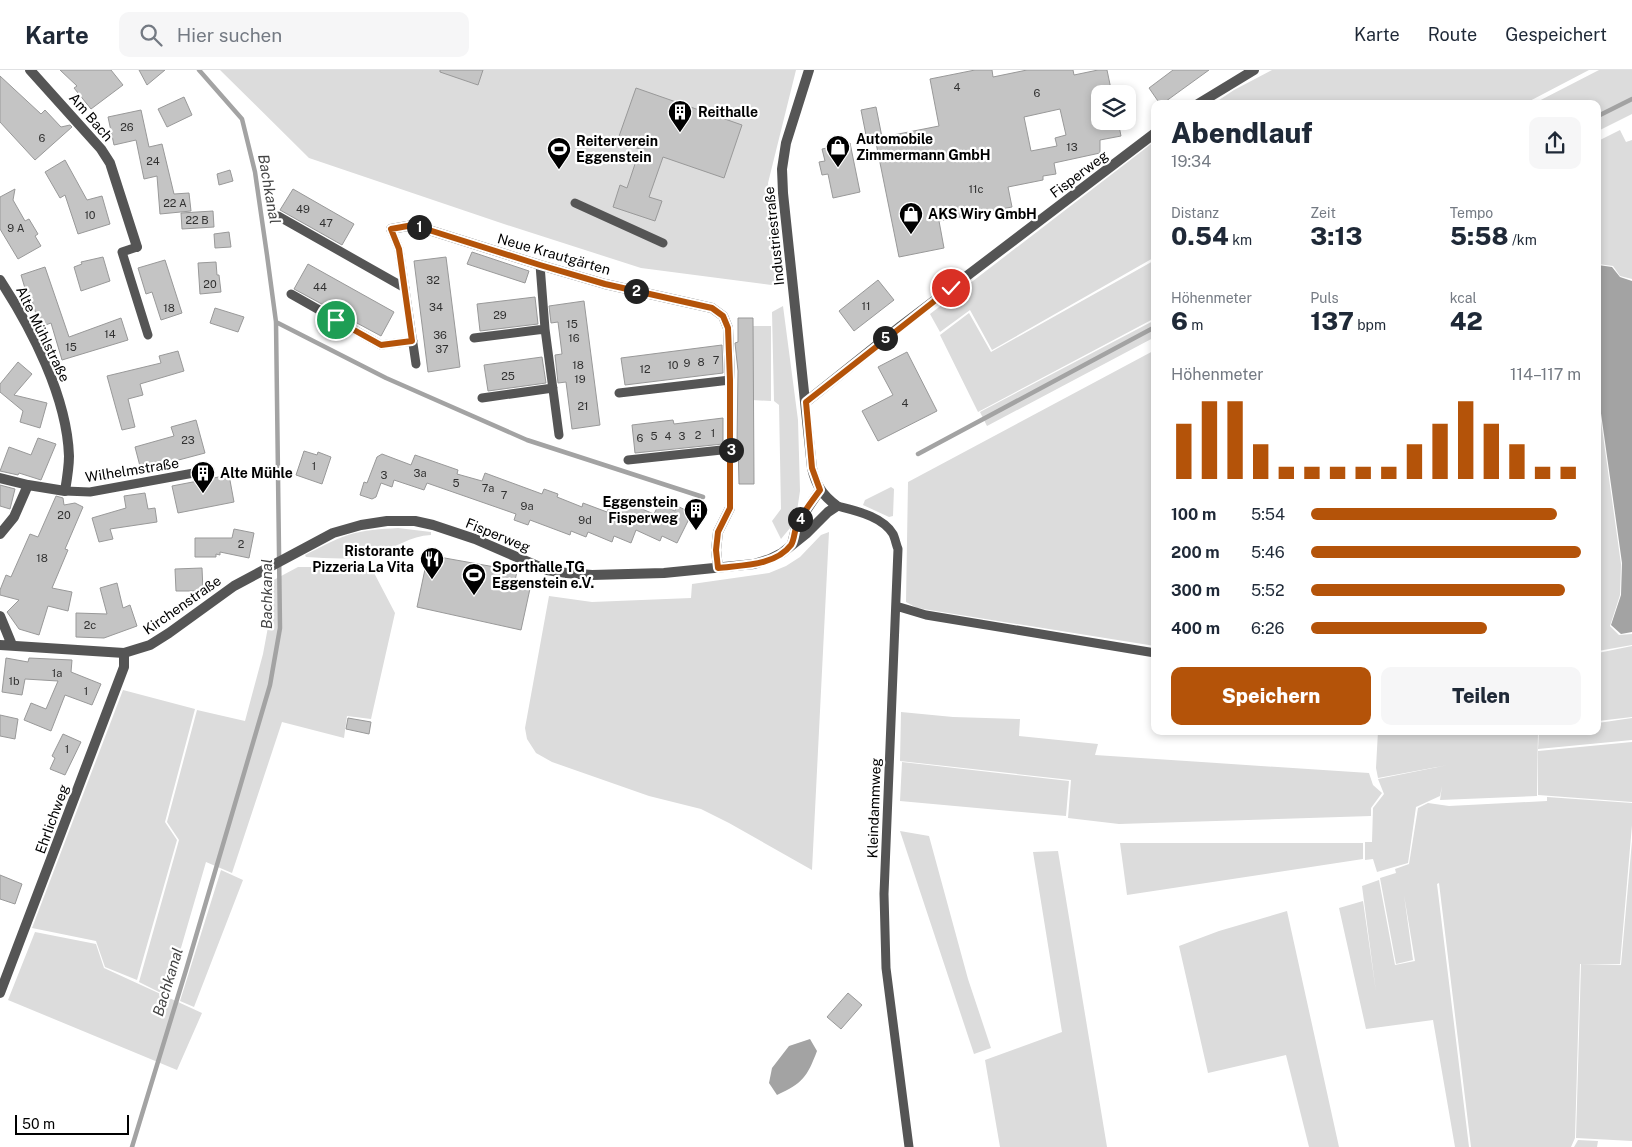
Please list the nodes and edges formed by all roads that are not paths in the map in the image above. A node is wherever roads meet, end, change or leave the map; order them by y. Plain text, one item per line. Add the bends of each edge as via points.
1 (30, 70) edge
2 (809, 70) edge
3 (1254, 70) edge
4 (1205, 100) edge
5 (1151, 136) edge
6 (574, 203) dead end
7 (278, 216) dead end
8 (391, 229) joint
9 (663, 243) dead end
10 (137, 247) joint
11 (540, 265) junction
12 (0, 280) edge
13 (406, 288) junction
14 (291, 294) dead end
15 (545, 329) junction
16 (148, 334) dead end
17 (474, 338) dead end
18 (412, 341) junction
19 (416, 364) dead end
20 (730, 380) junction
21 (553, 388) junction
22 (619, 393) dead end
23 (482, 398) dead end
24 (806, 402) junction
25 (559, 435) dead end
26 (731, 449) junction
27 (628, 460) dead end
28 (210, 470) dead end
29 (0, 478) edge
30 (28, 485) junction
31 (66, 490) junction
32 (820, 490) junction
33 (837, 506) junction
34 (0, 534) edge
35 (792, 544) junction
36 (285, 559) joint
37 (718, 568) junction
38 (896, 606) junction
39 (0, 616) edge
40 (0, 645) edge
41 (12, 645) junction
42 (1151, 652) edge
43 (124, 653) junction
44 (0, 993) edge
45 (909, 1147) edge

1 - 10 street, Am Bach via 101,148 110,163
2 - 24 street, Industriestraße via 786,143 782,169
3 - 4 street
5 - 24 street, Fisperweg
6 - 9 lane
7 - 13 lane
8 - 11 street, Neue Krautgärten via 413,225
8 - 13 lane via 399,249
10 - 16 lane via 122,252
11 - 15 lane
11 - 20 street, Neue Krautgärten via 605,284 712,308 723,316 728,328
12 - 31 street, Alte Mühlstraße via 54,383 69,457
13 - 18 lane
14 - 18 lane via 381,345
15 - 17 lane
15 - 21 lane
18 - 19 lane
20 - 22 lane
20 - 26 street, Neue Krautgärten
21 - 23 lane
21 - 25 lane
24 - 32 street via 812,468
26 - 27 lane
26 - 37 street, Neue Krautgärten via 730,508 718,532
28 - 31 lane, Wilhelmstraße via 90,492
29 - 30 street, Wilhelmstraße
30 - 31 street, Wilhelmstraße
30 - 34 street via 14,517
32 - 33 street
32 - 35 street via 797,524
33 - 35 street, Fisperweg
33 - 38 lane, Kleindammweg via 866,514 884,524 893,534 898,549
35 - 37 street, Fisperweg via 770,560
36 - 37 street, Fisperweg via 333,533 387,521 415,521 476,539 547,570 566,573 664,573
36 - 43 street, Kirchenstraße via 234,586 150,645
38 - 42 lane via 926,615
38 - 45 lane, Kleindammweg via 884,894 886,968
39 - 41 street
40 - 41 street, Kirchenstraße
41 - 43 street, Kirchenstraße
43 - 44 street, Ehrlichweg via 124,667

